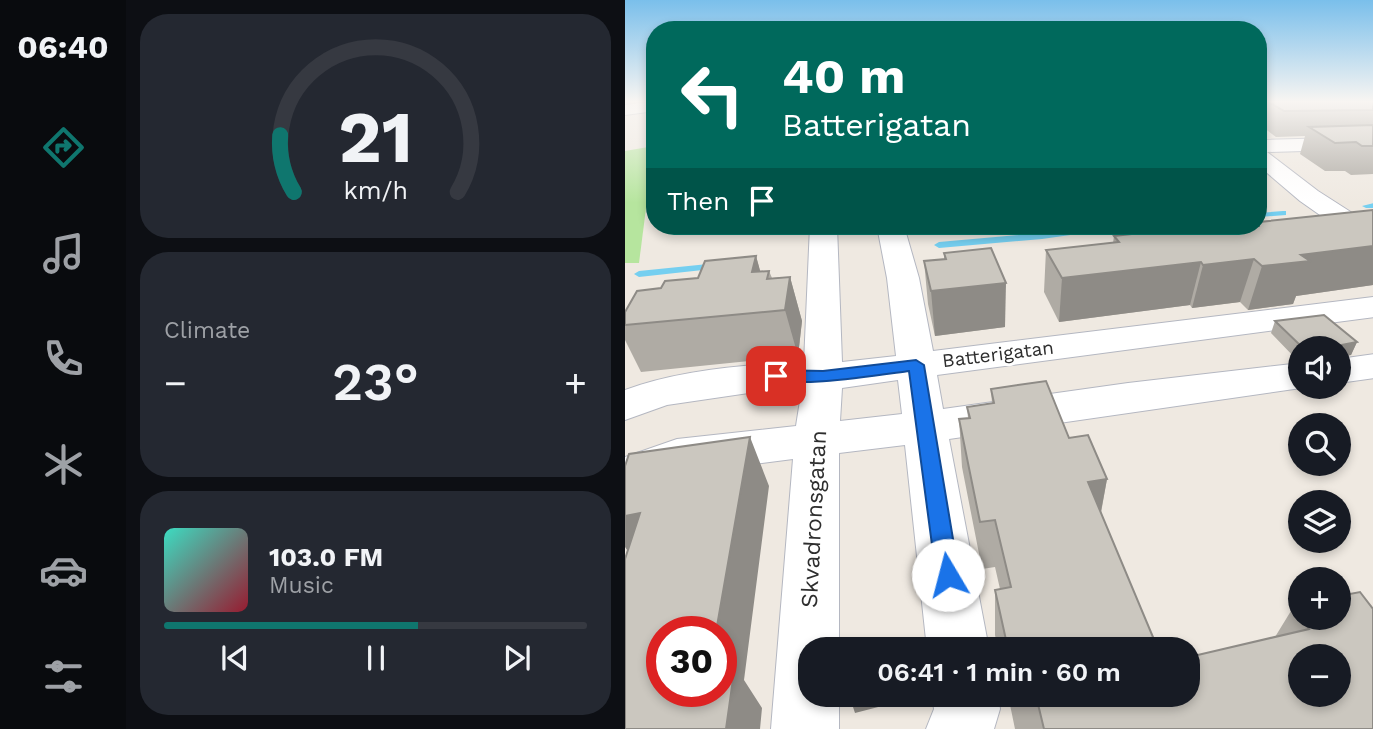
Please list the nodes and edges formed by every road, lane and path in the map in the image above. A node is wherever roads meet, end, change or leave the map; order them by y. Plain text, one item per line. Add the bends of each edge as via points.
1 (1348, 135) edge
2 (1267, 145) edge
3 (1267, 162) edge
4 (823, 235) edge
5 (892, 235) edge
6 (1373, 240) edge
7 (1373, 307) edge
8 (916, 365) junction
9 (1373, 366) edge
10 (1351, 369) edge
11 (823, 377) junction
12 (1288, 378) edge
13 (625, 406) edge
14 (926, 427) junction
15 (817, 438) junction
16 (625, 476) edge
17 (957, 637) edge
18 (967, 707) edge
19 (805, 729) edge
20 (960, 729) edge

1 - 2 street
3 - 6 street
4 - 11 street, Skvadronsgatan
5 - 8 street
7 - 8 street, Batterigatan
8 - 11 street, Batterigatan
8 - 14 street
9 - 10 street
11 - 13 street, Batterigatan via 776,376 686,388
11 - 15 street, Skvadronsgatan
12 - 14 street
14 - 15 street
14 - 17 street
15 - 16 street via 677,456
15 - 19 street, Skvadronsgatan
18 - 20 street

